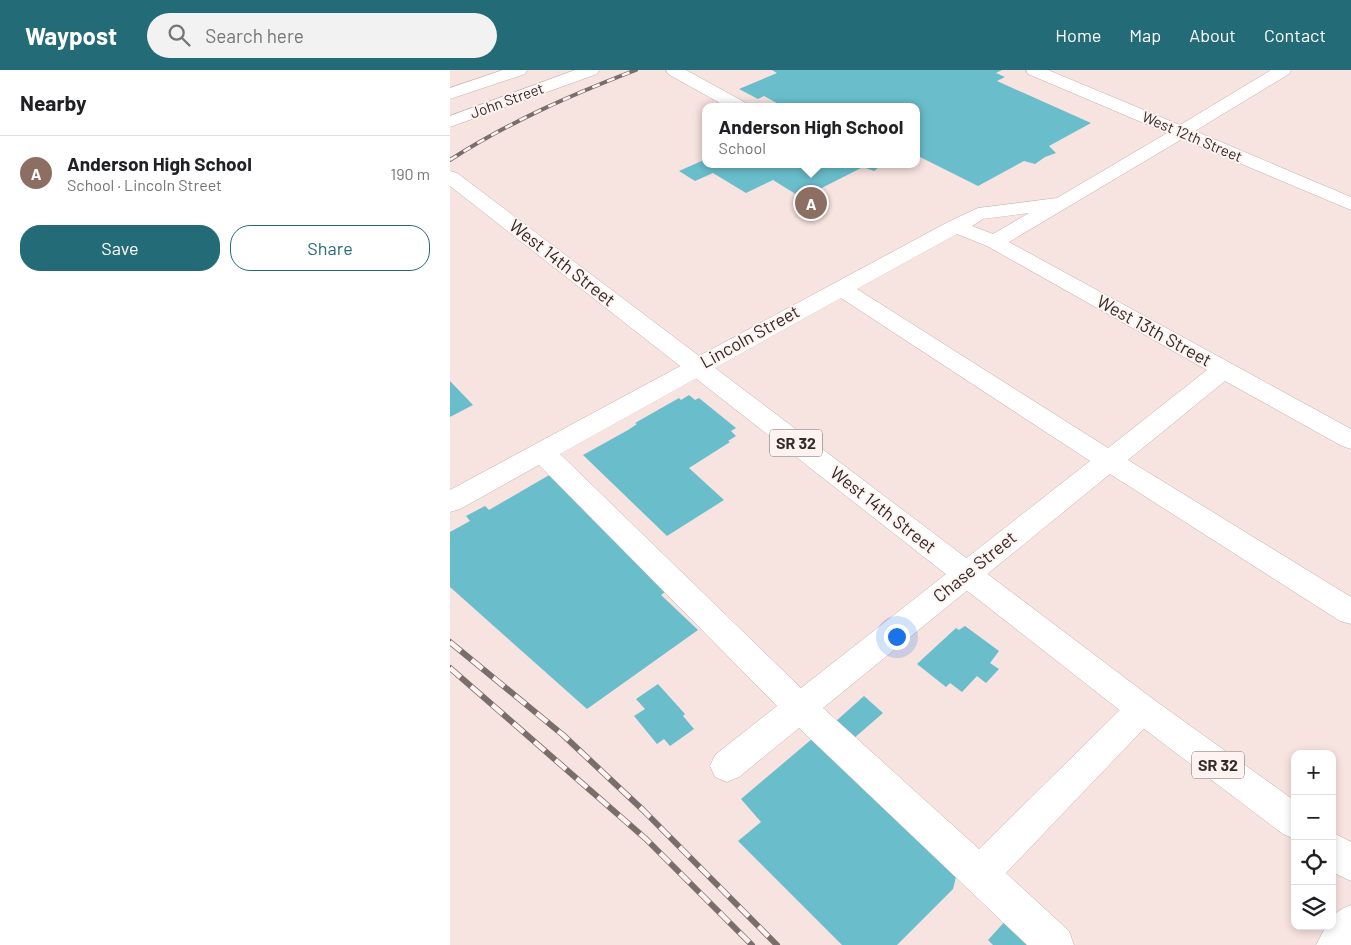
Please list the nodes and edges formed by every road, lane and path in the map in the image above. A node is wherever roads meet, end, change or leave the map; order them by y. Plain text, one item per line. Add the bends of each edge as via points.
1 (519, 70) edge
2 (592, 70) edge
3 (1034, 70) edge
4 (1283, 70) edge
5 (463, 71) edge
6 (682, 71) edge
7 (471, 87) junction
8 (450, 94) edge
9 (734, 103) edge
10 (450, 122) edge
11 (1180, 132) junction
12 (450, 177) edge
13 (1061, 203) junction
14 (1351, 204) edge
15 (955, 226) junction
16 (994, 242) junction
17 (840, 288) junction
18 (697, 366) junction
19 (1224, 369) junction
20 (1351, 440) edge
21 (542, 452) junction
22 (1109, 460) junction
23 (450, 502) edge
24 (967, 574) junction
25 (1351, 612) edge
26 (800, 708) junction
27 (1142, 709) junction
28 (727, 766) dead end
29 (1291, 819) edge
30 (1336, 853) edge
31 (1351, 864) edge
32 (980, 874) junction
33 (1351, 924) edge
34 (1056, 945) edge
35 (1335, 945) edge

1 - 7 street
2 - 10 street, John Street
3 - 11 street, West 12th Street
4 - 11 street, Lincoln Street
5 - 7 street via 458,77
6 - 9 street
7 - 8 street
11 - 13 street, Lincoln Street
11 - 14 street, West 12th Street
12 - 18 street, West 14th Street / SR 32
13 - 15 street, Lincoln Street via 978,214
13 - 16 street, Lincoln Street
15 - 16 street, West 13th Street
15 - 17 street, Lincoln Street
16 - 19 street, West 13th Street
17 - 18 street, Lincoln Street
17 - 22 street
18 - 21 street, Lincoln Street
18 - 24 street, West 14th Street / SR 32
19 - 20 street, West 13th Street
19 - 22 street, Chase Street
21 - 23 street, Lincoln Street
21 - 26 street
22 - 24 street, Chase Street
22 - 25 street
24 - 26 street, Chase Street
24 - 27 street, West 14th Street / SR 32
26 - 28 street, Chase Street
26 - 32 street
27 - 29 street, West 14th Street / SR 32
27 - 32 street
30 - 31 street
32 - 34 street
33 - 35 street

